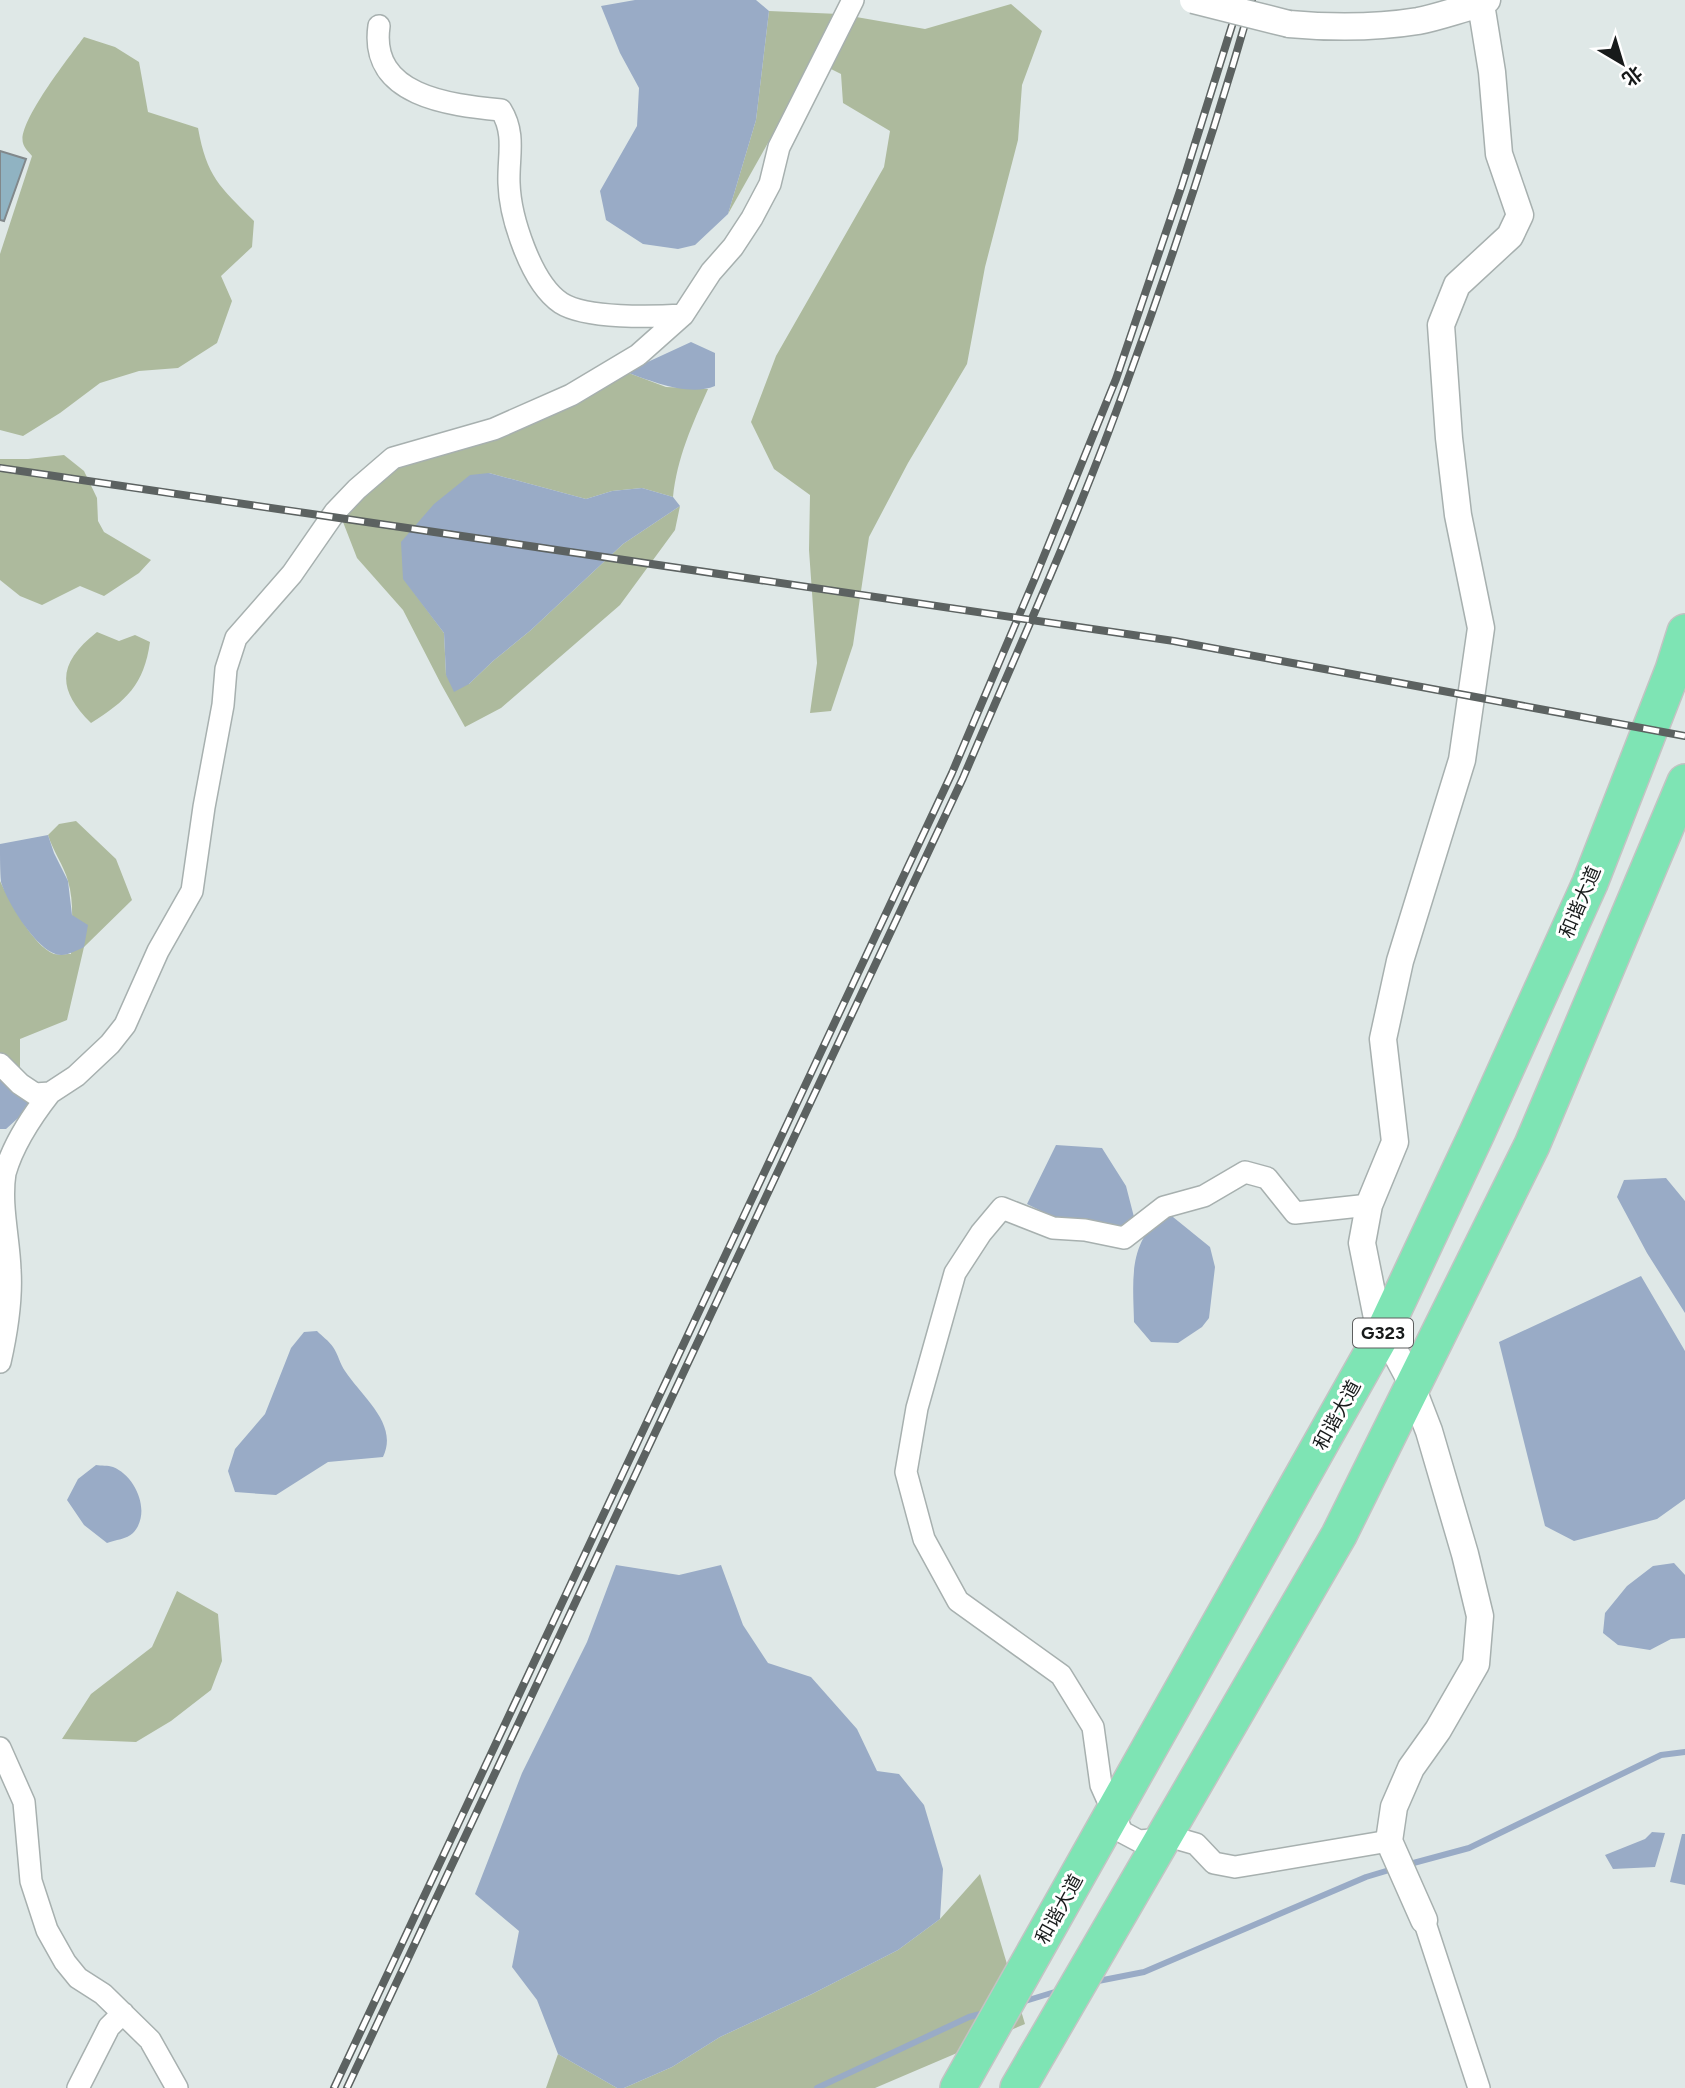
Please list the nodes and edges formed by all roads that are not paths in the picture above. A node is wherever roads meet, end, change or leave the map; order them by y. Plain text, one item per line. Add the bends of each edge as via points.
1 (853, 0) edge
2 (1193, 0) edge
3 (1484, 2) edge
4 (379, 26) dead end
5 (683, 315) junction
6 (1685, 632) edge
7 (1685, 782) edge
8 (0, 1065) edge
9 (50, 1093) junction
10 (1369, 1205) junction
11 (1384, 1331) junction
12 (0, 1362) edge
13 (0, 1748) edge
14 (1113, 1812) junction
15 (1389, 1841) junction
16 (1424, 1920) joint
17 (123, 2013) junction
18 (78, 2088) edge
19 (177, 2088) edge
20 (958, 2088) edge
21 (1018, 2088) edge
22 (1479, 2088) edge

1 - 5 street via 779,147 770,184 752,218
2 - 3 street, bridge via 1289,24 1331,27 1421,20
3 - 10 street via 1499,154 1520,215 1510,236 1457,285 1441,325 1458,515 1481,628 1462,760 1400,961 1383,1039 1395,1142
4 - 5 street via 377,43 386,68 402,85 447,104 501,110 511,136 509,183 514,221 534,272 560,303 636,317
5 - 9 street via 638,355 572,395 494,429 393,458 335,512 292,574 236,638 226,669 192,891 158,951 125,1025 76,1076
6 - 11 highway, 和谐大道 / G323 via 1590,883
7 - 21 highway, G323 via 1532,1146 1339,1535
8 - 9 street via 35,1094
9 - 12 street via 27,1126 5,1173 2,1219 11,1297
10 - 11 street via 1362,1243 1377,1318
10 - 14 street via 1295,1213 1267,1178 1245,1172 1204,1196 1164,1207 1124,1238 1053,1228 1002,1208 955,1273 917,1408 906,1472 923,1539 958,1601 1061,1675 1093,1727 1101,1784
11 - 14 highway, 和谐大道 / G323
11 - 15 street via 1429,1431 1480,1616 1476,1664 1411,1768 1394,1807
13 - 17 street via 24,1802 31,1881 47,1930 78,1978
14 - 15 street via 1122,1832 1139,1841 1175,1838 1196,1844 1214,1863 1235,1867
14 - 20 highway, 和谐大道 / G323
15 - 16 street
16 - 22 street
17 - 18 street via 109,2027
17 - 19 street via 150,2040

